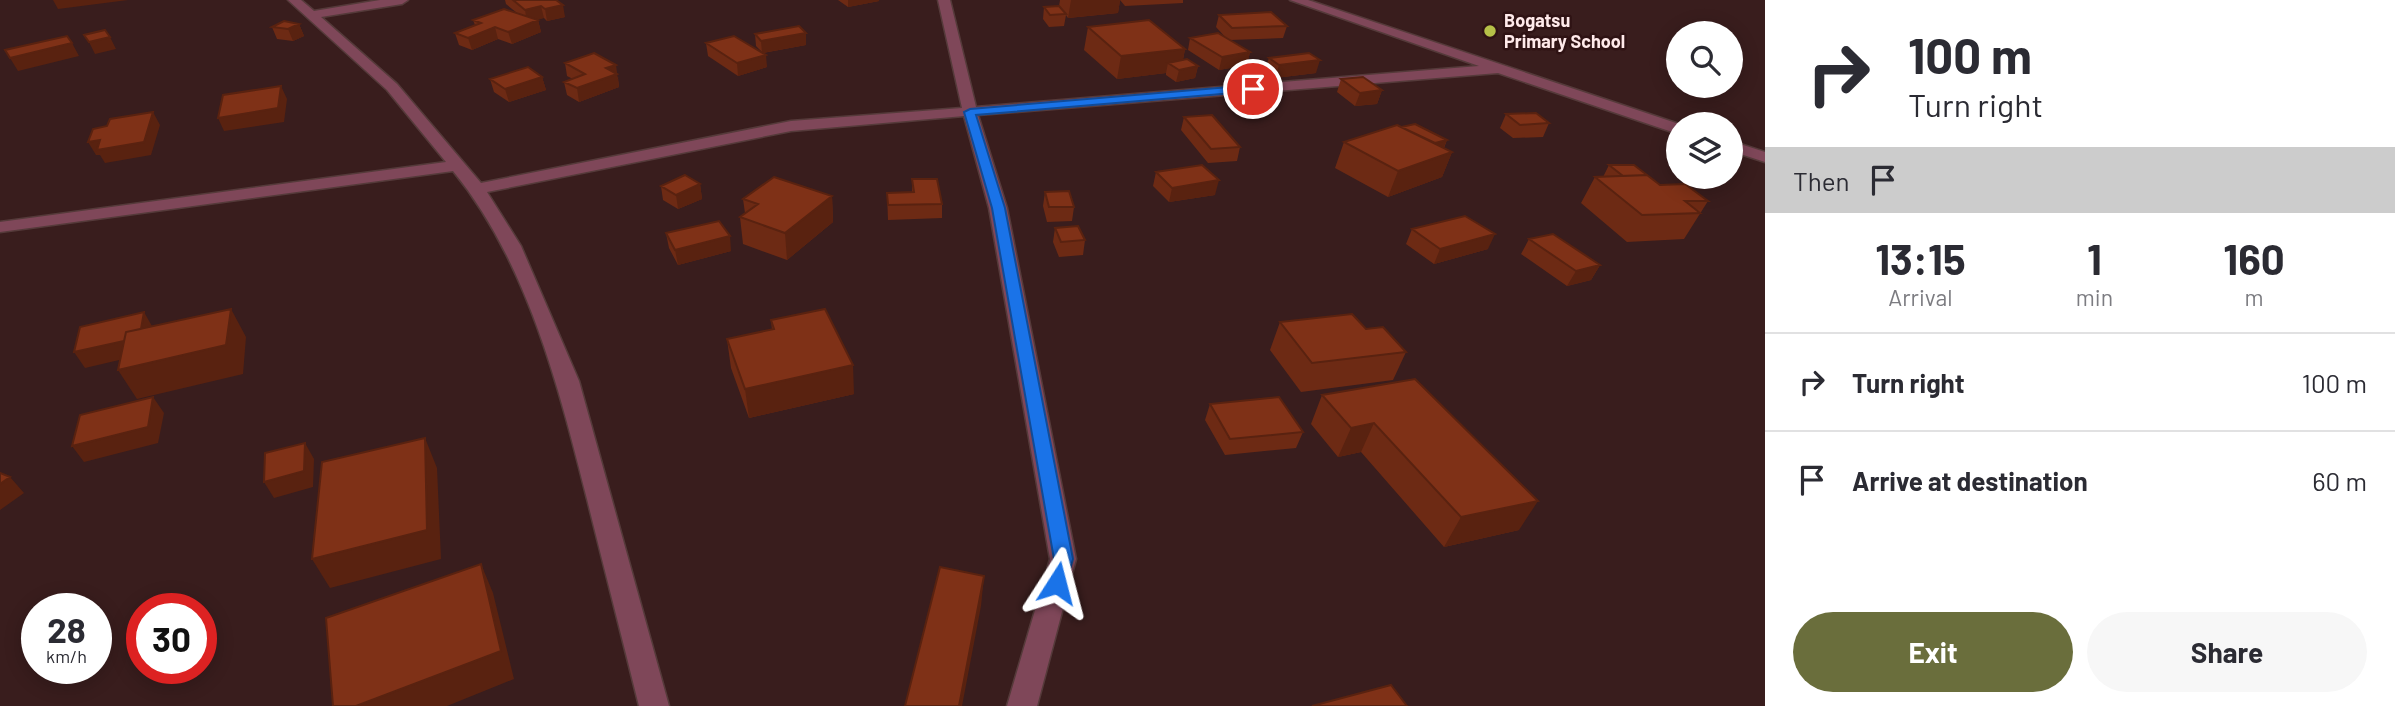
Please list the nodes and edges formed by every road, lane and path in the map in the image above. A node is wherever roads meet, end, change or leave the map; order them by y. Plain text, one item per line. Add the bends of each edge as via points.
1 (294, 0) edge
2 (402, 0) edge
3 (944, 0) edge
4 (1296, 0) edge
5 (311, 15) junction
6 (1497, 69) junction
7 (970, 112) junction
8 (1666, 125) edge
9 (1743, 150) edge
10 (1765, 157) edge
11 (459, 165) junction
12 (477, 189) junction
13 (0, 227) edge
14 (654, 706) edge
15 (1023, 706) edge

1 - 5 street
2 - 5 street
3 - 7 street
4 - 6 street
5 - 11 street via 391,87
6 - 7 street
6 - 8 street
7 - 12 street via 791,125
7 - 15 street via 998,208 1063,559
9 - 10 street
11 - 12 street
11 - 13 street
12 - 14 street via 512,246 568,382

